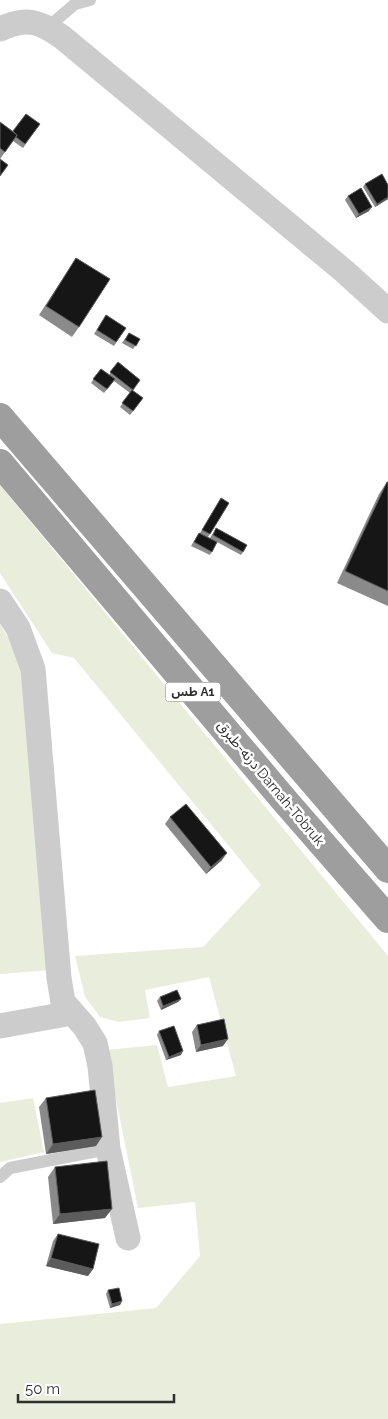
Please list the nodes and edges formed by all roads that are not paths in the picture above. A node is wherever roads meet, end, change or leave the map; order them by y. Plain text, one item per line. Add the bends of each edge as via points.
1 (90, 0) edge
2 (48, 27) junction
3 (0, 29) edge
4 (388, 312) edge
5 (0, 417) edge
6 (0, 463) edge
7 (0, 601) edge
8 (388, 869) edge
9 (388, 919) edge
10 (72, 1013) junction
11 (0, 1026) edge
12 (108, 1149) junction
13 (0, 1177) edge
14 (128, 1238) dead end

1 - 2 lane via 75,4
2 - 3 street via 34,22 15,22
2 - 4 street via 344,271
5 - 8 highway, طس A1
6 - 9 highway, درنه-طبرق Darnah-Tobruk / طس A1 via 285,802
7 - 10 street via 18,628 33,669 59,978 63,1002
10 - 11 street
10 - 12 street via 95,1044
12 - 13 lane via 10,1168
12 - 14 street

